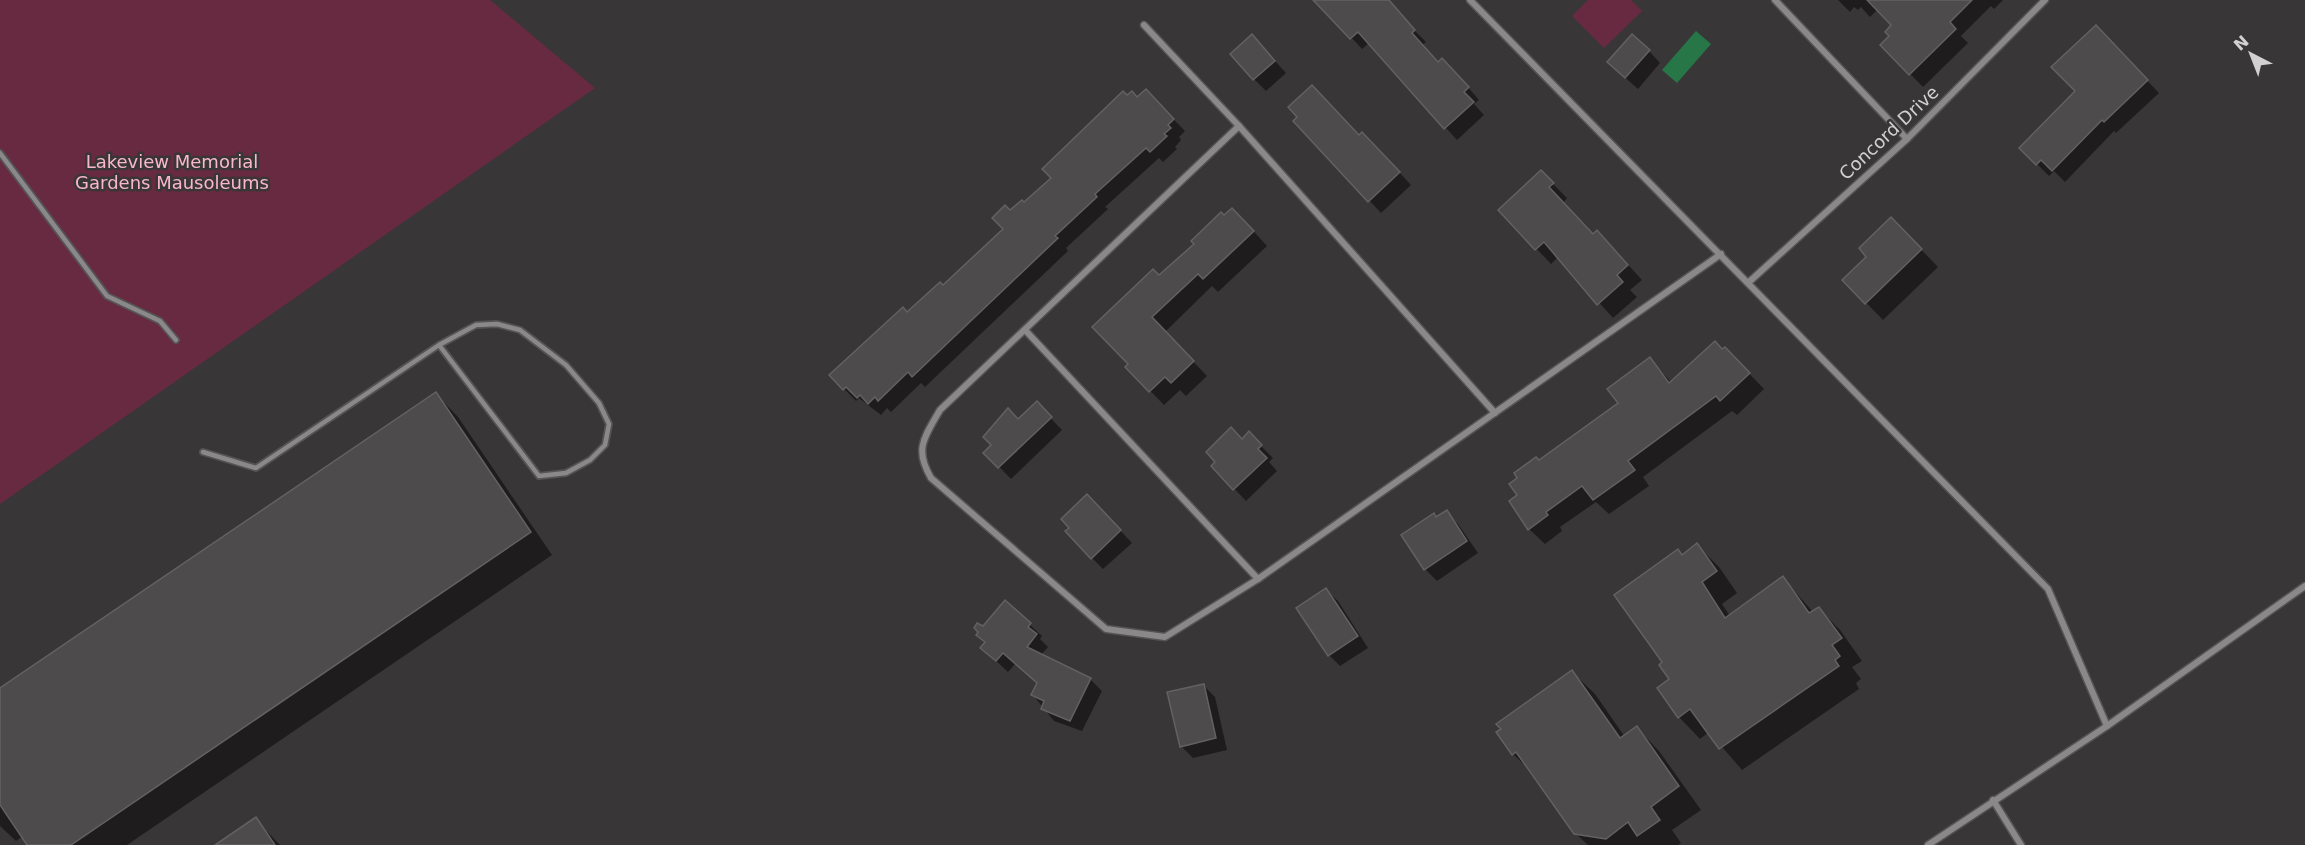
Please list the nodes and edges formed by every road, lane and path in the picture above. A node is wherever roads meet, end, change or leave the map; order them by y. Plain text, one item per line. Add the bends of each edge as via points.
1 (1470, 0) edge
2 (1775, 0) edge
3 (2045, 0) edge
4 (1144, 25) dead end
5 (1239, 126) junction
6 (1907, 139) junction
7 (0, 153) edge
8 (1721, 254) junction
9 (1749, 282) junction
10 (1026, 331) junction
11 (176, 340) dead end
12 (439, 345) junction
13 (1495, 413) junction
14 (203, 452) dead end
15 (1258, 579) junction
16 (2305, 586) edge
17 (2107, 726) junction
18 (1994, 800) junction
19 (1928, 845) edge
20 (2021, 845) edge

1 - 8 street
2 - 6 street
3 - 6 street, Concord Drive
4 - 5 street
5 - 10 street
5 - 13 street
6 - 9 street, Concord Drive
7 - 11 lane via 107,296 160,321
8 - 9 street
8 - 13 street
9 - 17 street via 2048,589
10 - 15 street
10 - 15 street via 940,410 924,437 921,462 931,478 1106,629 1165,637
12 - 12 lane via 476,325 497,324 520,330 566,365 599,403 609,424 605,445 590,460 566,472 539,476
12 - 14 lane via 256,468
13 - 15 street
16 - 17 street
17 - 18 street
18 - 19 street
18 - 20 street

